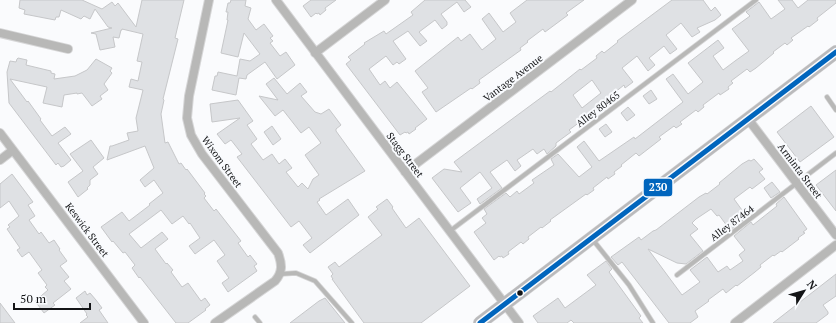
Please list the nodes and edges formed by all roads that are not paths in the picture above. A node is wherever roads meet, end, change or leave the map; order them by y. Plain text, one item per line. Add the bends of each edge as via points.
1 (209, 0) edge
2 (276, 0) edge
3 (385, 0) edge
4 (632, 0) edge
5 (756, 0) edge
6 (0, 32) edge
7 (68, 49) dead end
8 (315, 52) junction
9 (836, 52) edge
10 (827, 97) dead end
11 (836, 110) edge
12 (748, 119) junction
13 (0, 133) edge
14 (13, 150) junction
15 (836, 153) edge
16 (0, 160) edge
17 (405, 172) junction
18 (796, 183) junction
19 (450, 232) junction
20 (836, 235) edge
21 (592, 238) junction
22 (836, 245) edge
23 (281, 274) junction
24 (676, 275) dead end
25 (505, 304) junction
26 (255, 316) dead end
27 (144, 323) edge
28 (215, 323) edge
29 (260, 323) edge
30 (352, 323) edge
31 (480, 323) edge
32 (519, 323) edge
33 (653, 323) edge
34 (735, 323) edge

1 - 23 street, Wixom Street via 189,96 187,118 191,135 202,154 278,253 282,264
2 - 8 street, Stagg Street
3 - 8 street
4 - 17 street, Vantage Avenue
5 - 19 lane, Alley 80465
6 - 7 street
8 - 17 street, Stagg Street
9 - 12 main road
10 - 11 lane
12 - 18 street, Arminta Street
12 - 21 main road
13 - 14 street, Keswick Street
14 - 16 street
14 - 27 street, Keswick Street
15 - 18 lane, Alley 87464
17 - 19 street, Stagg Street
18 - 20 street, Arminta Street
18 - 24 lane, Alley 87464
19 - 25 street, Stagg Street
21 - 25 main road
21 - 33 lane via 629,285
22 - 34 street
23 - 28 street via 275,282
23 - 30 lane via 296,273 315,281
25 - 31 main road
25 - 32 street, Stagg Street
26 - 29 lane

